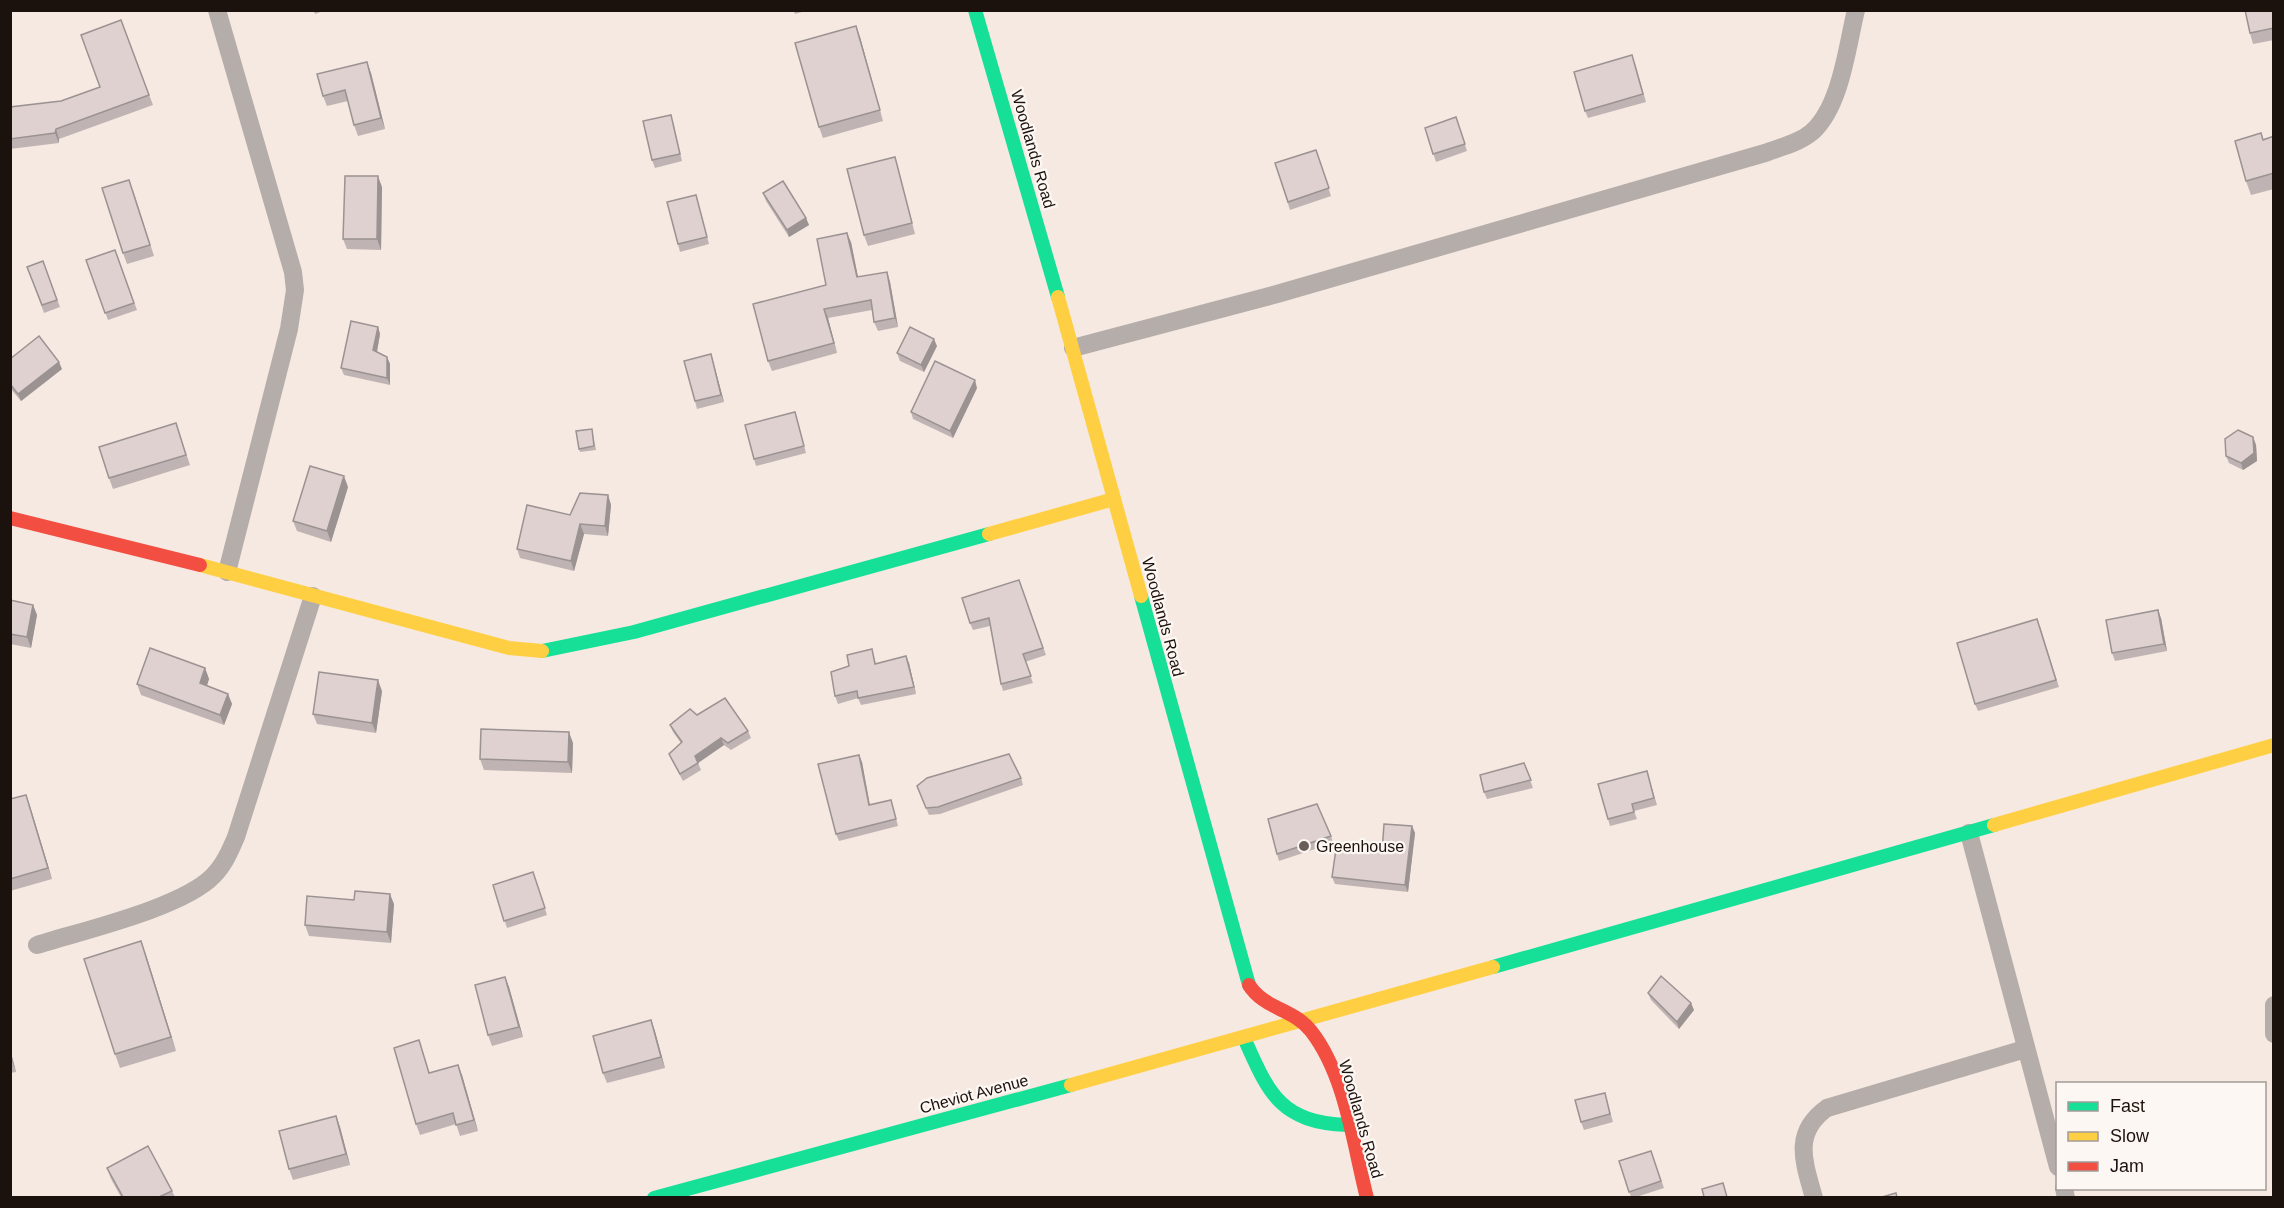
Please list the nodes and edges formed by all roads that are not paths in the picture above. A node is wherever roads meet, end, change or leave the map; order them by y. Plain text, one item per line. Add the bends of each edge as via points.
1 (217, 10) edge
2 (975, 10) edge
3 (1856, 10) edge
4 (1073, 348) junction
5 (1114, 499) junction
6 (10, 518) edge
7 (227, 572) junction
8 (313, 596) junction
9 (2274, 745) edge
10 (1969, 832) junction
11 (37, 945) dead end
12 (2274, 1005) edge
13 (1303, 1022) junction
14 (2274, 1034) edge
15 (1244, 1038) junction
16 (2025, 1049) junction
17 (1347, 1125) junction
18 (2056, 1160) edge
19 (654, 1197) edge
20 (1366, 1197) edge
21 (1814, 1197) edge

1 - 7 street via 295,290 289,329
2 - 4 street, Woodlands Road
3 - 4 street via 1834,97 1812,132 1797,141 1300,288
4 - 5 street, Woodlands Road
5 - 8 street via 634,632 547,651 509,648
5 - 13 street, Woodlands Road via 1247,983 1261,1003
6 - 7 street
7 - 8 street
8 - 11 street via 237,837 217,871 191,891 163,905
9 - 10 street, Cheviot Avenue
10 - 13 street, Cheviot Avenue
10 - 16 street
12 - 14 street
13 - 15 street, Cheviot Avenue
13 - 17 street, Woodlands Road via 1316,1037 1333,1074
15 - 17 street via 1264,1083 1283,1105 1310,1123
15 - 19 street, Cheviot Avenue
16 - 18 street
16 - 21 street via 1827,1108 1813,1118 1806,1131 1803,1158
17 - 20 street, Woodlands Road

